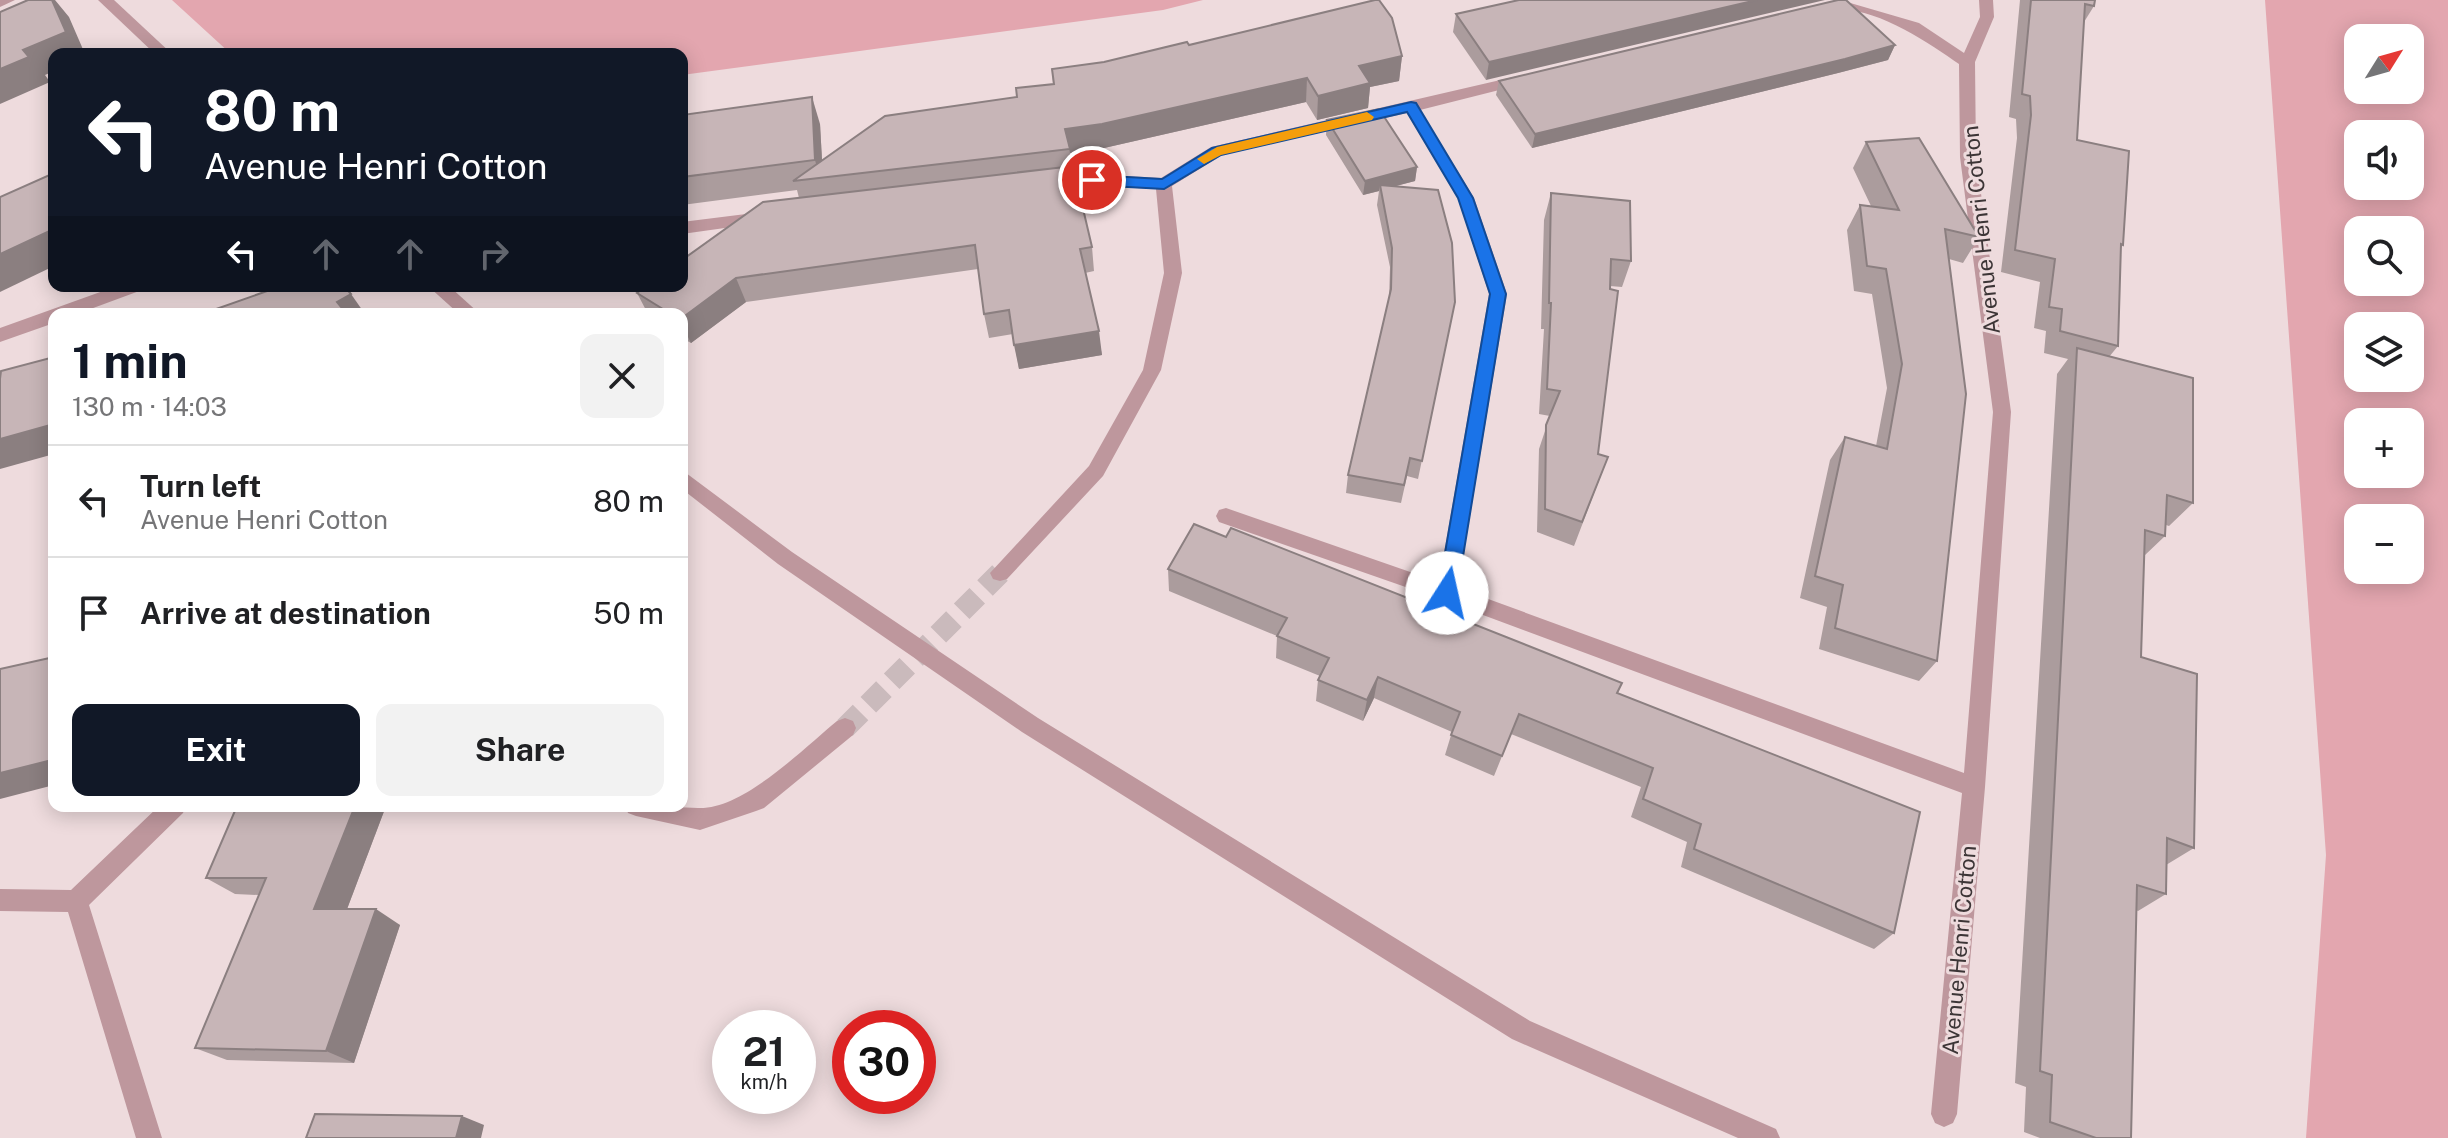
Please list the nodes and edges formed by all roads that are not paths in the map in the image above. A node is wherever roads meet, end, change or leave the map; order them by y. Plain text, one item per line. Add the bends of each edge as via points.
1 (8, 0) edge
2 (105, 0) edge
3 (1986, 0) edge
4 (1848, 2) edge
5 (0, 3) edge
6 (1811, 11) edge
7 (157, 48) edge
8 (1967, 62) junction
9 (1534, 77) edge
10 (1411, 107) junction
11 (1164, 184) junction
12 (1029, 187) edge
13 (777, 217) edge
14 (688, 227) edge
15 (119, 292) edge
16 (444, 292) edge
17 (75, 308) edge
18 (464, 308) edge
19 (48, 318) edge
20 (0, 335) edge
21 (688, 483) edge
22 (1226, 516) dead end
23 (1000, 573) tunnel mouth
24 (1447, 593) junction
25 (845, 728) tunnel mouth
26 (1974, 787) junction
27 (169, 812) edge
28 (666, 812) edge
29 (0, 900) edge
30 (76, 901) junction
31 (1944, 1114) dead end
32 (149, 1138) edge
33 (1767, 1138) edge

1 - 5 street
2 - 7 street
3 - 8 street via 1987,17
4 - 6 street
4 - 8 street via 1914,26
8 - 26 street, Avenue Henri Cotton via 1968,157 2002,412
9 - 10 street
10 - 11 street via 1217,151
10 - 24 street via 1466,198 1498,294
11 - 12 street via 1092,180
11 - 23 street via 1173,273 1152,370 1096,471
13 - 14 street
15 - 17 street
16 - 18 street
19 - 20 street
21 - 33 street via 785,558 1030,725 1521,1030
22 - 24 street
24 - 26 street
25 - 28 street via 756,801 700,819
26 - 31 street, Avenue Henri Cotton
27 - 30 street
29 - 30 street
30 - 32 street

